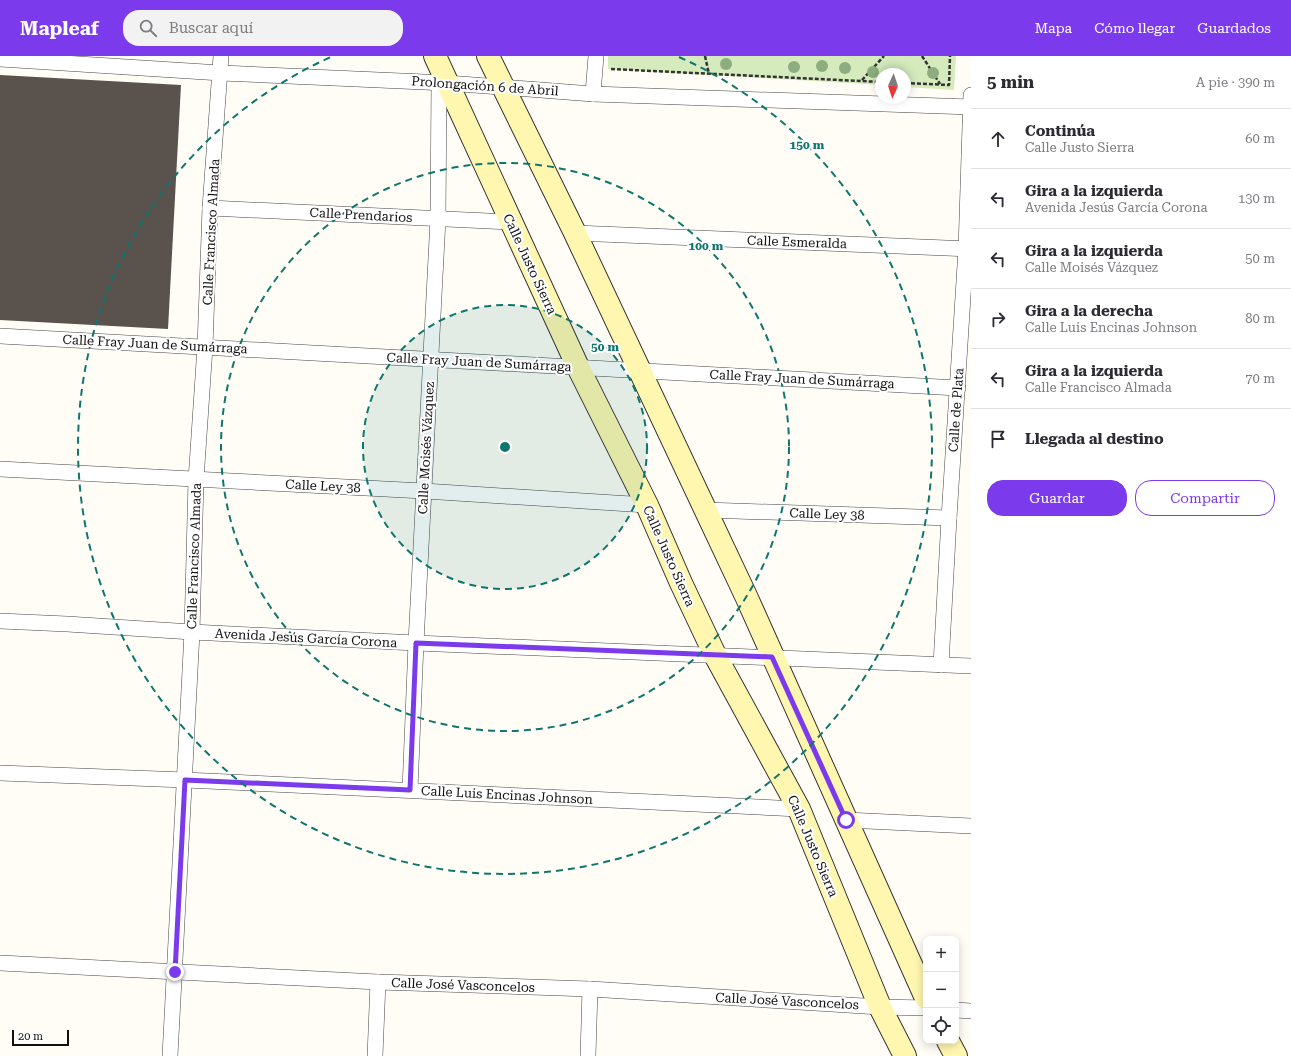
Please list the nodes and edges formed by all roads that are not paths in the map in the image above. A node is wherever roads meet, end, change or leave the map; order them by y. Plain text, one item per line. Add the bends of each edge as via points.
1 (221, 56) edge
2 (435, 56) edge
3 (488, 56) edge
4 (596, 56) edge
5 (0, 59) edge
6 (221, 73) junction
7 (443, 82) junction
8 (504, 88) junction
9 (593, 94) junction
10 (971, 103) edge
11 (210, 208) junction
12 (438, 219) junction
13 (511, 222) junction
14 (575, 233) junction
15 (969, 249) edge
16 (0, 336) edge
17 (205, 347) junction
18 (430, 359) junction
19 (578, 367) junction
20 (639, 370) junction
21 (958, 388) junction
22 (0, 469) edge
23 (196, 480) junction
24 (424, 491) junction
25 (647, 505) junction
26 (705, 510) junction
27 (949, 518) junction
28 (0, 621) edge
29 (192, 632) junction
30 (416, 643) junction
31 (715, 655) junction
32 (772, 657) junction
33 (941, 665) junction
34 (971, 666) edge
35 (0, 773) edge
36 (185, 780) junction
37 (410, 790) junction
38 (799, 809) junction
39 (846, 820) junction
40 (971, 826) edge
41 (0, 963) edge
42 (175, 972) junction
43 (378, 982) junction
44 (590, 990) junction
45 (923, 991) edge
46 (880, 1006) junction
47 (923, 1008) edge
48 (959, 1010) edge
49 (971, 1011) edge
50 (950, 1044) edge
51 (170, 1056) edge
52 (374, 1056) edge
53 (588, 1056) edge
54 (905, 1056) edge
55 (956, 1056) edge

1 - 6 street, Calle Francisco Almada
2 - 7 street, Calle Justo Sierra
3 - 8 street
4 - 9 street
5 - 6 street, Prolongación 6 de Abril
6 - 7 street, Prolongación 6 de Abril
6 - 11 street, Calle Francisco Almada
7 - 8 street, Prolongación 6 de Abril
7 - 12 street, Calle Moisés Vázquez
7 - 13 street, Calle Justo Sierra
8 - 9 street, Prolongación 6 de Abril
8 - 14 street
9 - 10 street, Prolongación 6 de Abril
10 - 15 street, Calle de Plata
11 - 12 street, Calle Prendarios
11 - 17 street, Calle Francisco Almada
12 - 13 street, Calle Prendarios
12 - 18 street, Calle Moisés Vázquez
13 - 19 street, Calle Justo Sierra
14 - 15 street, Calle Esmeralda
14 - 20 street
15 - 21 street, Calle de Plata
16 - 17 street, Calle Fray Juan de Sumárraga
17 - 18 street, Calle Fray Juan de Sumárraga
17 - 23 street, Calle Francisco Almada
18 - 19 street, Calle Fray Juan de Sumárraga
18 - 24 street, Calle Moisés Vázquez
19 - 20 street, Calle Fray Juan de Sumárraga
19 - 25 street, Calle Justo Sierra
20 - 21 street, Calle Fray Juan de Sumárraga
20 - 26 street
21 - 27 street, Calle de Plata
22 - 23 street, Calle Ley 38
23 - 24 street, Calle Ley 38
23 - 29 street, Calle Francisco Almada
24 - 25 street, Calle Ley 38
24 - 30 street, Calle Moisés Vázquez
25 - 31 street, Calle Justo Sierra
26 - 27 street, Calle Ley 38
26 - 32 street
27 - 33 street, Calle de Plata
28 - 29 street, Avenida Jesús García Corona
29 - 30 street, Avenida Jesús García Corona
29 - 36 street, Calle Francisco Almada
30 - 31 street, Avenida Jesús García Corona
30 - 37 street, Calle Moisés Vázquez
31 - 32 street, Avenida Jesús García Corona
31 - 38 street, Calle Justo Sierra
32 - 33 street, Avenida Jesús García Corona
32 - 39 street
33 - 34 street, Avenida Jesús García Corona
35 - 36 street, Calle Luis Encinas Johnson
36 - 37 street, Calle Luis Encinas Johnson
36 - 42 street, Calle Francisco Almada
37 - 38 street, Calle Luis Encinas Johnson
38 - 46 street, Calle Justo Sierra
39 - 40 street
39 - 45 street
41 - 42 street, Calle José Vasconcelos
42 - 43 street, Calle José Vasconcelos
42 - 51 street, Calle Francisco Almada
43 - 44 street, Calle José Vasconcelos
43 - 52 street
44 - 46 street, Calle José Vasconcelos
44 - 53 street
46 - 47 street, Calle José Vasconcelos
46 - 54 street, Calle Justo Sierra
48 - 49 street
50 - 55 street

